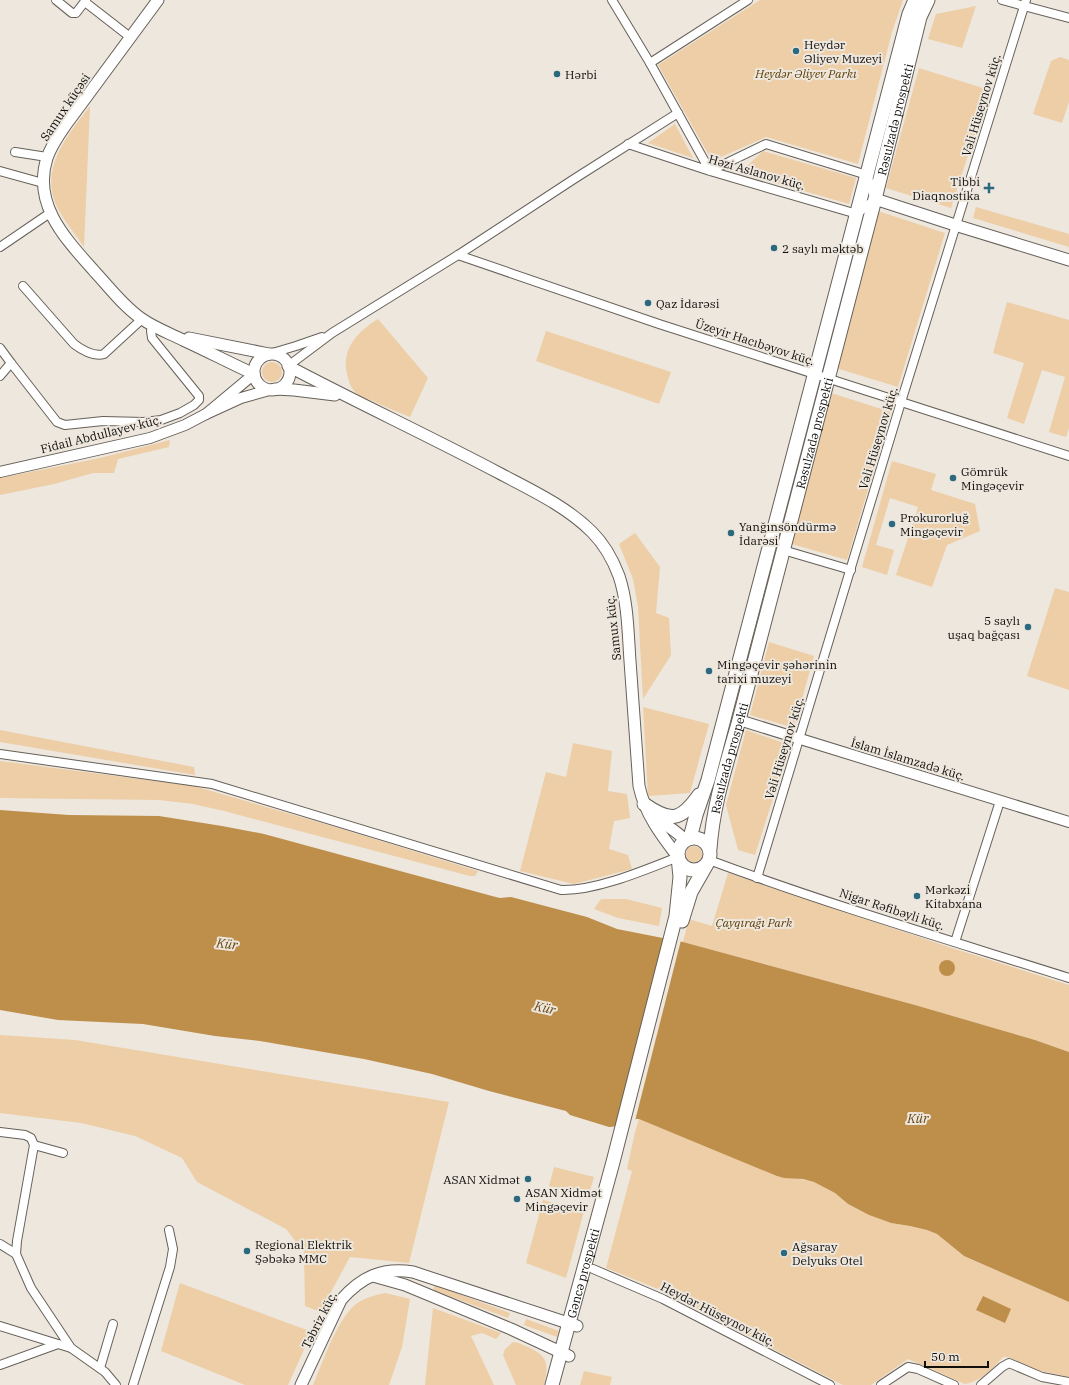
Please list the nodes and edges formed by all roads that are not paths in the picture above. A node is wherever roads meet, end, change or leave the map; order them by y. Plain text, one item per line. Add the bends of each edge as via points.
1 (56, 0) edge
2 (158, 0) edge
3 (612, 0) edge
4 (748, 0) edge
5 (915, 0) edge
6 (928, 0) edge
7 (1002, 0) edge
8 (86, 1) edge
9 (1025, 3) edge
10 (915, 15) junction
11 (1069, 18) edge
12 (130, 37) junction
13 (650, 63) junction
14 (678, 113) junction
15 (628, 144) junction
16 (15, 152) dead end
17 (47, 157) junction
18 (710, 170) junction
19 (0, 171) edge
20 (867, 175) junction
21 (43, 183) junction
22 (876, 199) junction
23 (50, 214) junction
24 (857, 214) junction
25 (955, 226) junction
26 (0, 248) edge
27 (458, 255) junction
28 (1069, 260) edge
29 (23, 286) dead end
30 (142, 319) junction
31 (152, 326) junction
32 (332, 333) junction
33 (173, 335) junction
34 (0, 348) edge
35 (269, 354) junction
36 (12, 363) junction
37 (288, 366) junction
38 (254, 374) junction
39 (815, 375) junction
40 (0, 376) edge
41 (828, 379) junction
42 (272, 389) junction
43 (344, 396) junction
44 (901, 402) junction
45 (206, 414) junction
46 (1069, 456) edge
47 (0, 472) edge
48 (783, 550) junction
49 (851, 570) junction
50 (739, 720) junction
51 (799, 738) junction
52 (0, 754) edge
53 (708, 780) junction
54 (1000, 801) junction
55 (644, 804) junction
56 (1069, 822) edge
57 (688, 839) junction
58 (678, 857) junction
59 (709, 858) junction
60 (757, 878) junction
61 (680, 917) junction
62 (955, 942) junction
63 (1069, 978) edge
64 (0, 1132) edge
65 (34, 1145) junction
66 (63, 1153) dead end
67 (617, 1163) junction
68 (169, 1230) dead end
69 (0, 1244) edge
70 (16, 1254) junction
71 (592, 1269) junction
72 (371, 1276) junction
73 (113, 1324) dead end
74 (573, 1325) junction
75 (0, 1326) edge
76 (58, 1344) junction
77 (70, 1348) junction
78 (565, 1354) junction
79 (0, 1364) edge
80 (100, 1368) junction
81 (1069, 1382) edge
82 (116, 1385) edge
83 (132, 1385) edge
84 (301, 1385) edge
85 (552, 1385) edge
86 (561, 1385) edge
87 (830, 1385) edge
88 (881, 1385) edge
89 (954, 1385) edge
90 (981, 1385) edge

1 - 8 street via 72,13 76,13
2 - 12 main road, Samux küçəsi
3 - 13 street
4 - 13 street
5 - 10 main road
6 - 10 main road
7 - 9 street
8 - 12 street
9 - 11 street
9 - 25 street, Vəli Hüseynov küç.
10 - 20 main road, Rəsulzadə prospekti
10 - 22 main road, Rəsulzadə prospekti
12 - 17 main road, Samux küçəsi via 65,126
13 - 14 street
14 - 15 street
14 - 18 street
15 - 18 street, Həzi Aslanov küç.
15 - 27 street
16 - 17 street
17 - 21 main road, Samux küçəsi
18 - 20 street via 766,144
18 - 24 street, Həzi Aslanov küç.
19 - 21 street
20 - 22 street
20 - 24 main road, Rəsulzadə prospekti
21 - 23 main road, Samux küçəsi
22 - 24 street
22 - 25 main road
22 - 41 main road, Rəsulzadə prospekti
23 - 26 street
23 - 30 main road, Samux küçəsi via 77,251 128,308
24 - 39 main road, Rəsulzadə prospekti
25 - 28 main road
25 - 44 street, Vəli Hüseynov küç.
27 - 32 street
27 - 39 street, Üzeyir Hacıbəyov küç.
29 - 30 street via 74,344 93,354 104,354
30 - 31 main road, Samux küçəsi
31 - 33 main road, Samux küçəsi
31 - 36 street via 152,338 199,396 194,406 161,420 65,425 57,422
32 - 35 street
32 - 37 street
33 - 35 main road
33 - 38 main road
34 - 36 street
35 - 37 main road via 283,358
35 - 38 main road via 256,363
36 - 40 street
37 - 42 main road via 286,382
37 - 43 main road, Samux küç.
38 - 42 main road via 262,387
38 - 45 street
39 - 41 street, Üzeyir Hacıbəyov küç.
39 - 53 main road, Rəsulzadə prospekti
41 - 44 street, Üzeyir Hacıbəyov küç.
41 - 48 main road, Rəsulzadə prospekti
42 - 43 main road
42 - 45 street via 241,398
43 - 55 main road, Samux küç. via 548,499 579,520 605,547 619,577 626,609 639,786
44 - 46 street, Üzeyir Hacıbəyov küç.
44 - 49 street, Vəli Hüseynov küç.
45 - 47 street, Fidail Abdullayev küç. via 150,438
48 - 49 street
48 - 50 main road, Rəsulzadə prospekti
49 - 51 street, Vəli Hüseynov küç.
50 - 51 street, İslam İslamzadə küç.
50 - 59 main road, Rəsulzadə prospekti via 714,810
51 - 54 street, İslam İslamzadə küç.
51 - 60 street, Vəli Hüseynov küç.
52 - 58 street via 212,784 561,890 573,890 629,876
53 - 55 main road via 694,802 681,815 663,815
53 - 57 main road, Rəsulzadə prospekti
54 - 56 street, İslam İslamzadə küç.
54 - 62 street
55 - 57 main road via 654,816
55 - 58 main road, Samux küç. via 659,832
57 - 58 main road via 679,847
57 - 59 main road via 700,838 707,844
58 - 59 main road via 688,869 698,870
58 - 61 main road
59 - 60 street, Nigar Rəfibəyli küç.
59 - 61 main road
60 - 62 street, Nigar Rəfibəyli küç.
61 - 67 main road
62 - 63 street, Nigar Rəfibəyli küç.
64 - 65 street via 25,1135 31,1138
65 - 66 street
65 - 70 street
67 - 71 main road, Gəncə prospekti
67 - 74 main road, Gəncə prospekti
68 - 83 street via 173,1249 170,1267
69 - 70 street
70 - 77 street via 31,1288
71 - 74 main road, Gəncə prospekti
71 - 87 street, Heydər Hüseynov küç. via 663,1299
72 - 74 main road, Təbriz küç. via 392,1270 413,1272
72 - 78 main road via 405,1285
72 - 84 main road, Təbriz küç. via 354,1286 341,1300
73 - 80 street
74 - 78 main road, Gəncə prospekti
75 - 76 street
76 - 77 street
76 - 79 street
77 - 80 street
78 - 85 main road, Gəncə prospekti
78 - 86 main road, Gəncə prospekti
80 - 82 street
81 - 90 street via 1042,1376 1009,1363
88 - 89 street via 908,1367

